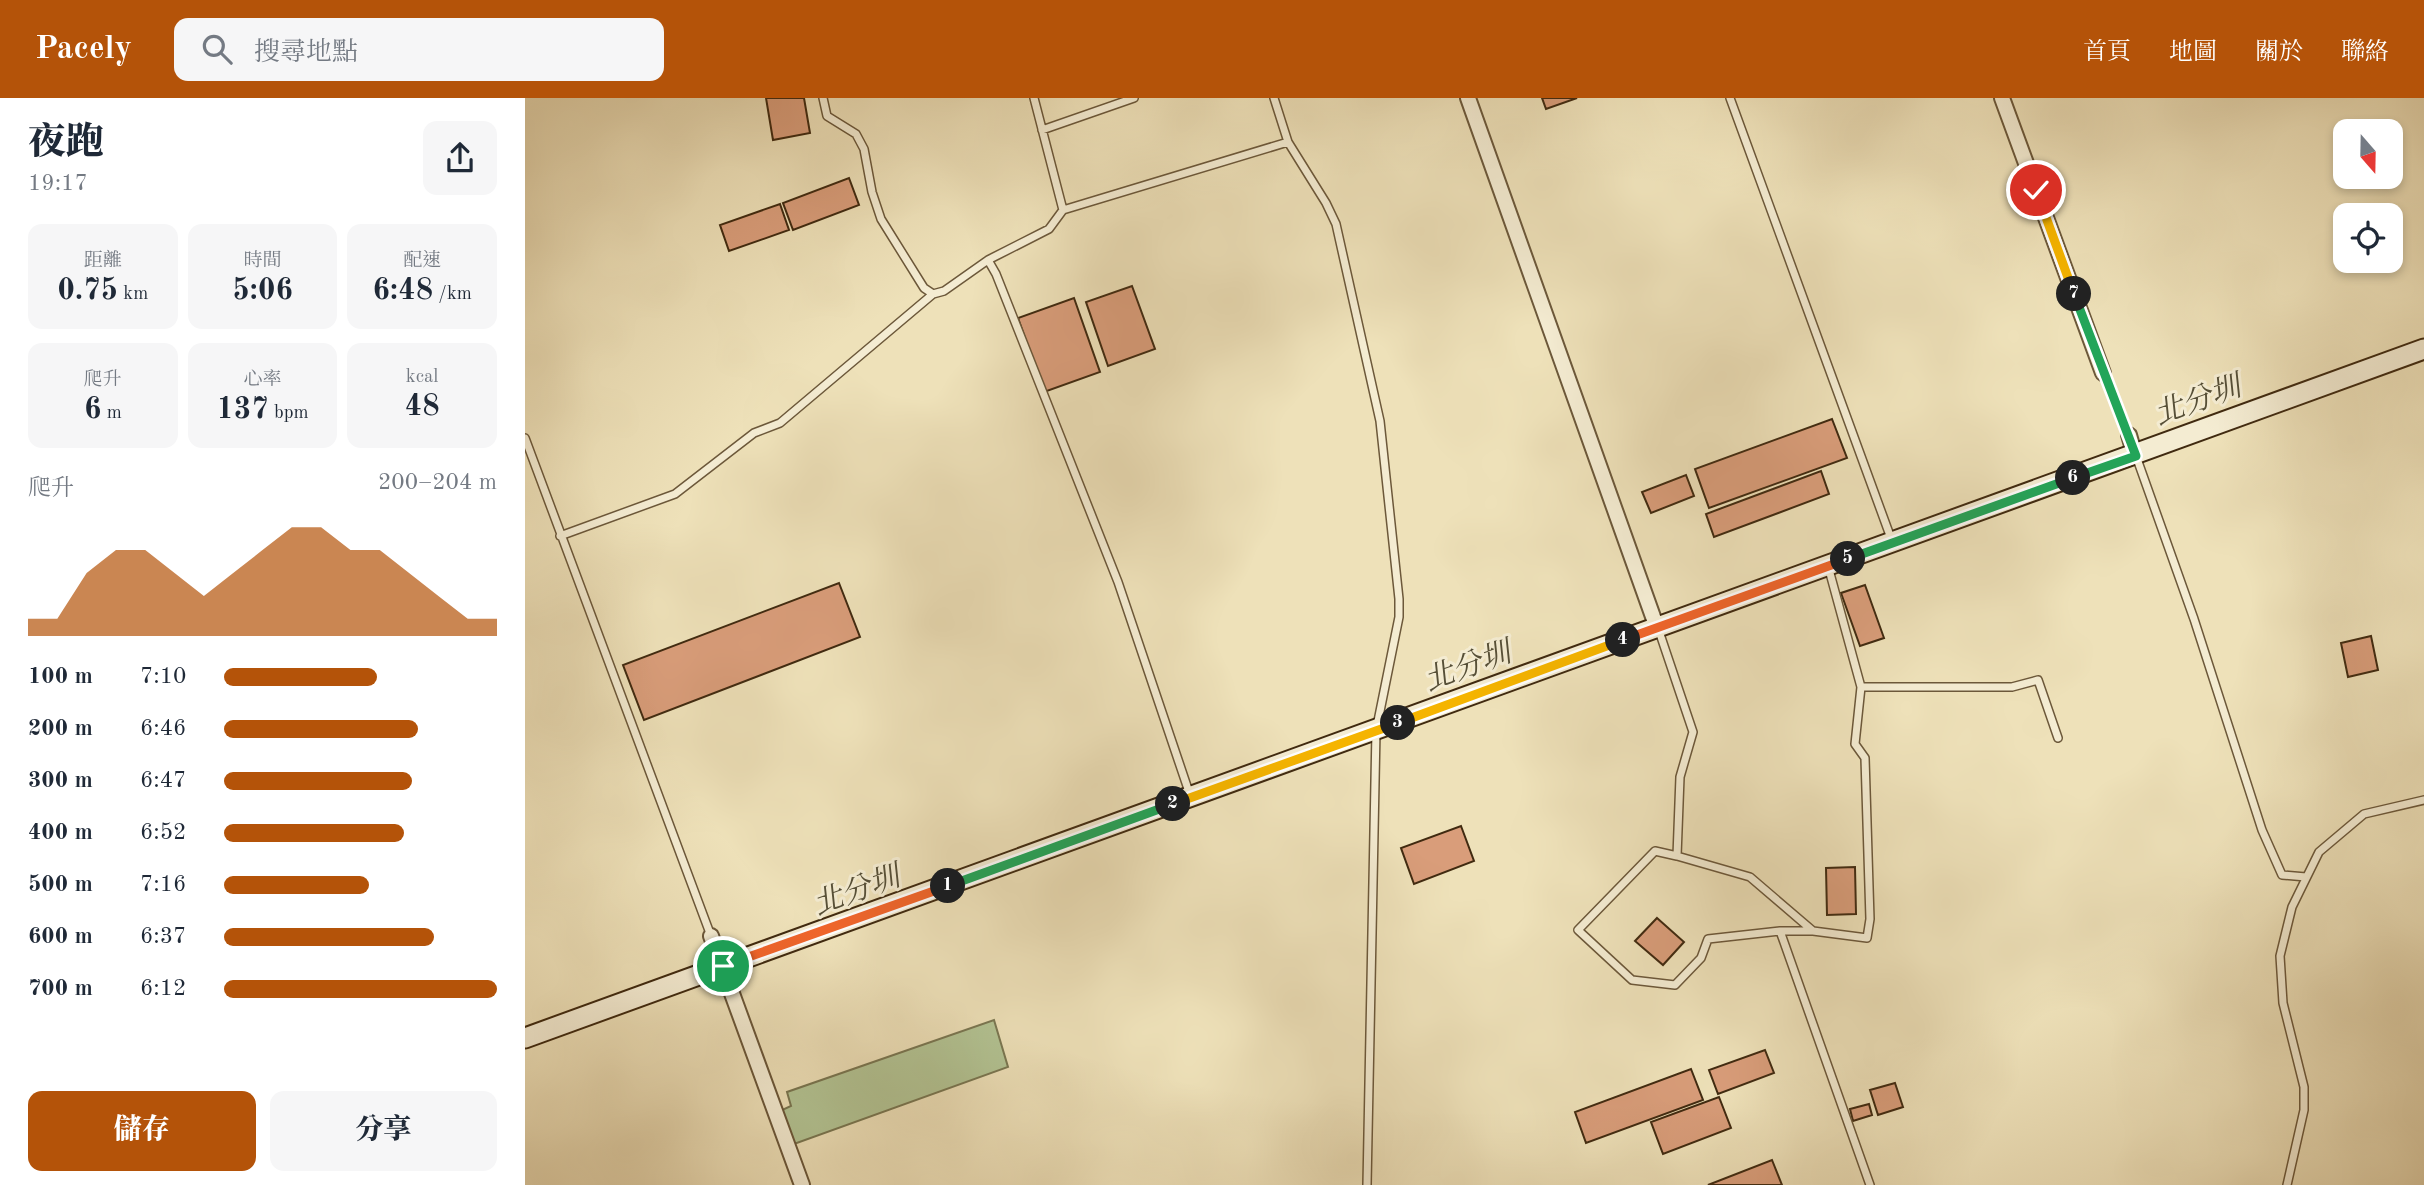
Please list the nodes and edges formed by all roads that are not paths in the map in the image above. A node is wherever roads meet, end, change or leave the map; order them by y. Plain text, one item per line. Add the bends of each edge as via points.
1 (823, 98) edge
2 (1034, 98) edge
3 (1134, 98) edge
4 (1274, 98) edge
5 (1468, 98) edge
6 (1730, 98) edge
7 (2002, 98) edge
8 (1042, 130) junction
9 (1288, 142) junction
10 (1063, 210) junction
11 (988, 260) junction
12 (933, 294) junction
13 (2424, 349) edge
14 (2103, 373) joint
15 (2129, 435) joint
16 (525, 438) edge
17 (2136, 456) junction
18 (1890, 533) junction
19 (560, 536) junction
20 (1828, 566) junction
21 (1654, 620) junction
22 (1861, 687) junction
23 (1375, 731) junction
24 (2058, 738) dead end
25 (1188, 790) junction
26 (2424, 800) edge
27 (1677, 856) junction
28 (2306, 877) junction
29 (1780, 931) junction
30 (1813, 931) junction
31 (711, 936) joint
32 (723, 966) junction
33 (525, 1038) edge
34 (802, 1185) edge
35 (1367, 1185) edge
36 (1870, 1185) edge
37 (2287, 1185) edge

1 - 12 lane via 827,116 856,134 881,219 924,288
2 - 8 lane
3 - 8 lane
4 - 9 lane
5 - 21 street
6 - 18 lane
7 - 14 street
8 - 10 lane
9 - 10 lane
9 - 23 lane via 1336,224 1380,421 1399,617
10 - 11 lane via 1049,229
11 - 12 lane
11 - 25 lane via 1118,582
12 - 19 lane via 780,424 754,433 675,494
13 - 17 street
14 - 15 lane
15 - 17 street
16 - 19 lane
17 - 18 street
17 - 28 lane via 2262,830 2282,875
18 - 20 street
19 - 31 lane
20 - 21 street
20 - 22 lane
21 - 23 street
21 - 27 lane via 1693,732 1680,777
22 - 24 lane via 2012,687 2038,680
22 - 30 lane via 1855,744 1865,758 1867,939
23 - 25 street
23 - 35 lane
25 - 32 street
26 - 28 lane via 2364,814 2319,852
27 - 29 lane via 1655,851 1578,930 1632,980 1675,985 1701,958 1707,939
27 - 30 lane via 1750,877
28 - 37 lane via 2292,906 2280,956 2283,1003 2304,1087 2304,1110
29 - 30 lane
29 - 36 lane
31 - 32 street
32 - 33 street
32 - 34 street

